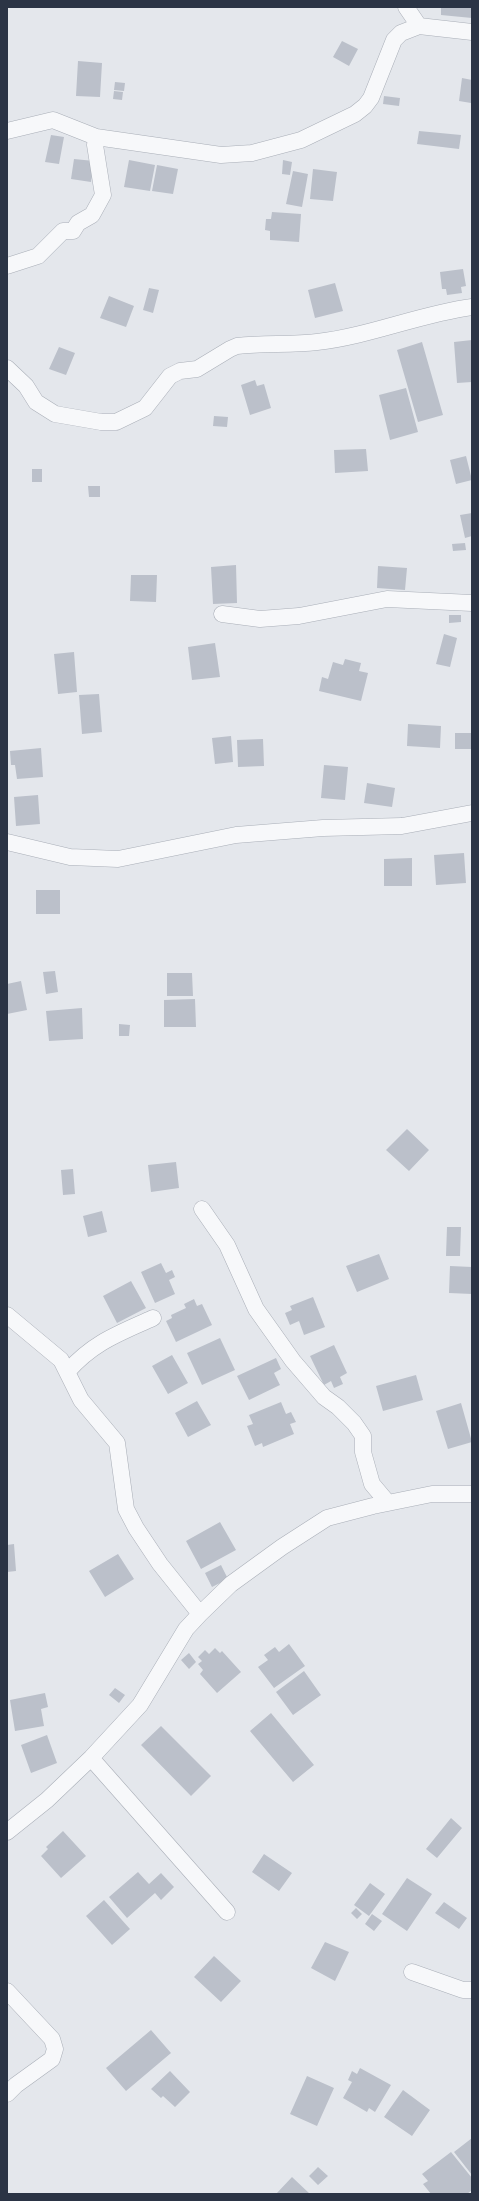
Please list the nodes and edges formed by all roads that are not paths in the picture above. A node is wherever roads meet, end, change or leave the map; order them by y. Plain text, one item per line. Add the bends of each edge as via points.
1 (406, 7) edge
2 (419, 26) junction
3 (472, 32) edge
4 (7, 131) edge
5 (96, 137) junction
6 (7, 266) edge
7 (472, 307) edge
8 (7, 368) edge
9 (472, 603) edge
10 (222, 614) dead end
11 (472, 813) edge
12 (8, 838) edge
13 (202, 1209) dead end
14 (7, 1315) edge
15 (153, 1318) dead end
16 (68, 1371) junction
17 (472, 1494) edge
18 (388, 1503) junction
19 (200, 1614) junction
20 (91, 1758) junction
21 (7, 1832) edge
22 (227, 1912) dead end
23 (412, 1972) dead end
24 (472, 1990) edge
25 (7, 1991) edge
26 (7, 2094) edge

1 - 2 street
2 - 3 street
2 - 5 street via 401,33 394,40 372,98 365,106 355,114 288,144 252,153 221,155
4 - 5 street via 53,120
5 - 6 street via 103,195 92,215 78,223 74,232 63,231 38,256
7 - 8 street via 444,310 387,327 318,342 238,346 197,369 180,371 170,376 144,408 116,422 55,414 36,402 26,386
9 - 10 street via 387,599 299,616 260,619
11 - 12 street via 402,826 323,828 236,835 118,859 70,857
13 - 18 street via 227,1245 256,1310 292,1361 363,1436 363,1452 372,1484
14 - 16 street via 61,1360
15 - 16 street via 102,1342 83,1354
16 - 19 street via 81,1400 117,1443 126,1509 136,1528 160,1564
17 - 18 street via 432,1494
18 - 19 street via 327,1518 314,1525 232,1584
19 - 20 street via 186,1629 140,1705
20 - 21 street via 47,1800
20 - 22 street
23 - 24 street via 463,1990
25 - 26 street via 52,2039 55,2049 52,2059

